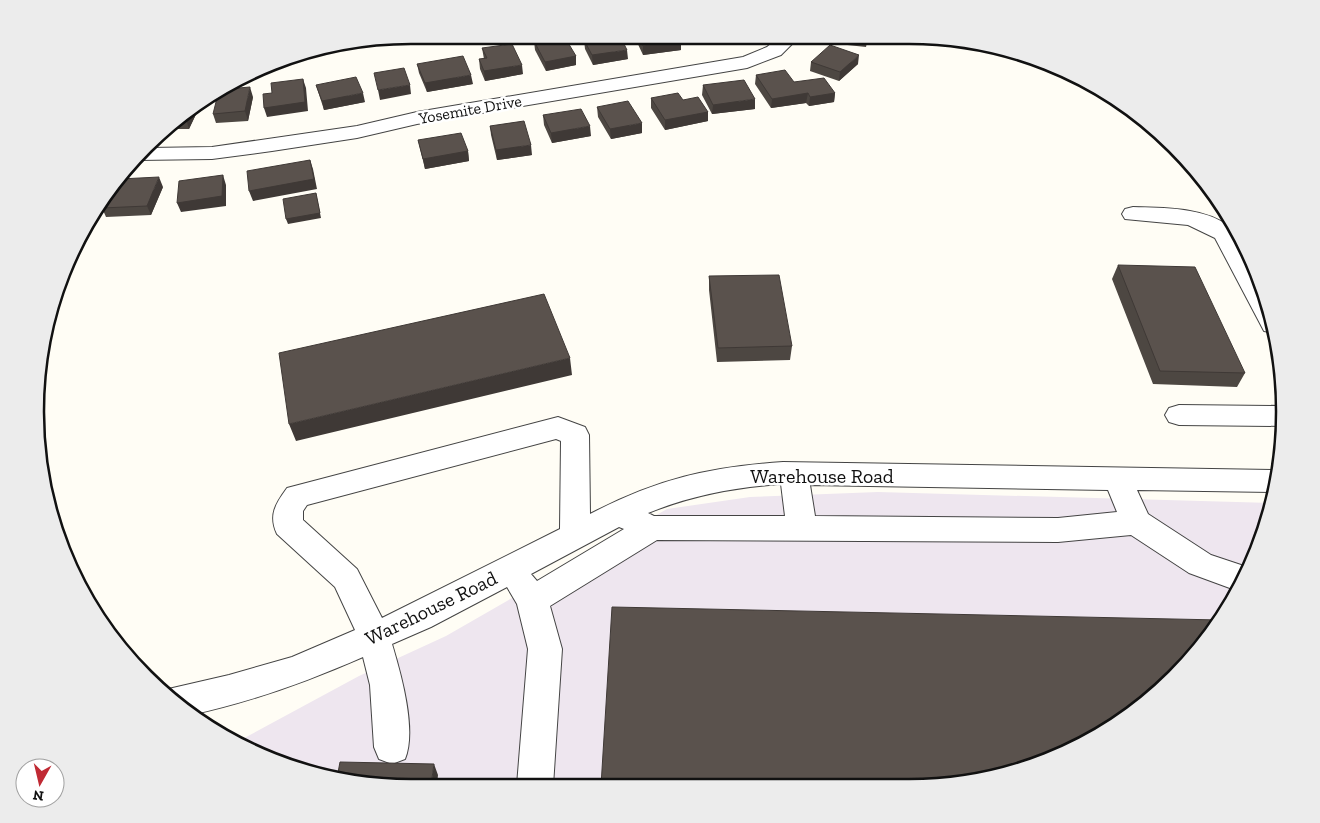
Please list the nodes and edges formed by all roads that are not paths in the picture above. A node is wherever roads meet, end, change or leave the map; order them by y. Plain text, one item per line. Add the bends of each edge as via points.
1 (783, 44) edge
2 (148, 155) edge
3 (1133, 214) dead end
4 (1259, 298) edge
5 (1179, 414) dead end
6 (1276, 416) edge
7 (794, 473) junction
8 (1118, 479) junction
9 (1269, 481) edge
10 (618, 513) junction
11 (1136, 522) junction
12 (652, 528) junction
13 (802, 529) junction
14 (575, 536) junction
15 (511, 570) junction
16 (1236, 577) edge
17 (532, 600) junction
18 (374, 637) junction
19 (184, 700) edge
20 (392, 746) dead end
21 (536, 779) edge

1 - 2 street, Yosemite Drive via 774,52 747,62 272,145 212,153
3 - 4 street via 1179,216 1224,234
5 - 6 street
7 - 8 street, Warehouse Road
7 - 10 street, Warehouse Road via 731,477 680,488
7 - 13 street
8 - 9 street, Warehouse Road
8 - 11 street
10 - 12 street
10 - 14 street, Warehouse Road
11 - 13 street via 1058,530
11 - 16 street via 1200,564
12 - 13 street
12 - 17 street
14 - 15 street, Warehouse Road
14 - 18 street via 575,434 558,428 297,496 288,509 288,525 346,578
15 - 17 street
15 - 18 street, Warehouse Road
17 - 21 street via 545,649
18 - 19 street, Warehouse Road via 296,671 229,691
18 - 20 street via 387,685

